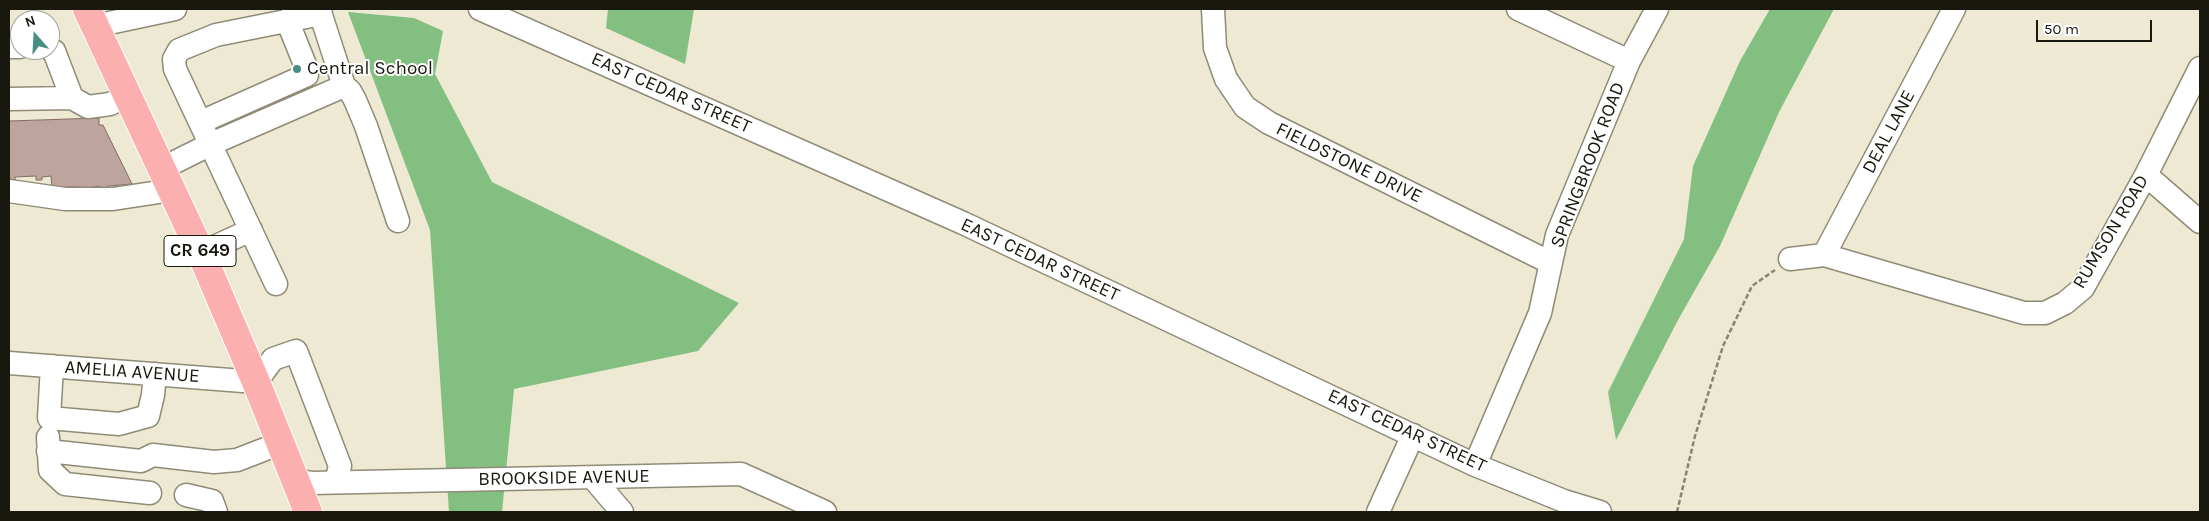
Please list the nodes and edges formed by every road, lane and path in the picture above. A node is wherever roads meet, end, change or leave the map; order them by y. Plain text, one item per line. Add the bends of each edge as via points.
1 (174, 9) edge
2 (480, 9) edge
3 (1213, 9) edge
4 (1518, 9) edge
5 (1657, 9) edge
6 (1954, 9) edge
7 (320, 11) edge
8 (91, 17) edge
9 (287, 20) junction
10 (57, 60) edge
11 (1628, 61) junction
12 (2200, 68) edge
13 (344, 86) junction
14 (128, 95) junction
15 (72, 98) junction
16 (9, 99) edge
17 (201, 122) junction
18 (211, 144) junction
19 (2146, 175) junction
20 (167, 179) junction
21 (9, 191) edge
22 (398, 221) dead end
23 (2200, 222) edge
24 (251, 230) junction
25 (201, 253) junction
26 (1824, 255) junction
27 (1790, 259) joint
28 (1551, 263) junction
29 (276, 284) dead end
30 (9, 363) edge
31 (52, 366) junction
32 (155, 374) junction
33 (256, 382) junction
34 (49, 418) junction
35 (1413, 435) junction
36 (281, 443) junction
37 (48, 451) junction
38 (1475, 464) junction
39 (593, 478) junction
40 (296, 480) junction
41 (336, 482) junction
42 (150, 493) dead end
43 (186, 495) dead end
44 (216, 512) edge
45 (308, 512) edge
46 (622, 512) edge
47 (825, 512) edge
48 (1378, 512) edge
49 (1600, 512) edge
50 (1676, 512) edge

1 - 8 street
2 - 35 street, EAST CEDAR STREET via 963,223
3 - 28 street, FIELDSTONE DRIVE via 1215,48 1226,79 1245,108 1269,123
4 - 11 street
5 - 11 street, SPRINGBROOK ROAD
6 - 26 street, DEAL LANE
7 - 9 street
7 - 13 street
8 - 14 main road, CR 649
9 - 17 street via 307,75
9 - 17 street via 216,35 178,50 174,69
10 - 15 street
11 - 28 street, SPRINGBROOK ROAD via 1557,235
12 - 19 street, RUMSON ROAD
13 - 18 street
13 - 22 street via 350,90 362,118
14 - 15 street via 110,104 88,107
14 - 20 main road, CR 649
15 - 16 street
17 - 18 street
18 - 20 street
18 - 24 street
19 - 23 street
19 - 26 street, RUMSON ROAD via 2083,288 2065,304 2045,313 2024,313
20 - 21 street via 113,199 65,199
20 - 25 main road, CR 649
24 - 25 street
24 - 29 street
25 - 33 main road, CR 649
26 - 27 street
27 - 50 path via 1752,286 1723,346
28 - 38 street, SPRINGBROOK ROAD via 1540,313
30 - 31 street, AMELIA AVENUE
31 - 32 street, AMELIA AVENUE
31 - 34 street
32 - 33 street, AMELIA AVENUE
32 - 34 street via 148,416 119,424
33 - 36 main road, CR 649
33 - 41 street via 273,359 296,351 340,466
34 - 37 street
35 - 38 street, EAST CEDAR STREET
35 - 48 street
36 - 37 street via 237,460 214,462 153,455 142,461
36 - 40 main road, CR 649
37 - 42 street via 50,470 65,484
38 - 49 street, EAST CEDAR STREET via 1564,501
39 - 41 street, BROOKSIDE AVENUE
39 - 46 street
39 - 47 street, BROOKSIDE AVENUE via 741,474
40 - 41 street, BROOKSIDE AVENUE
40 - 45 main road, CR 649
43 - 44 street via 212,501

